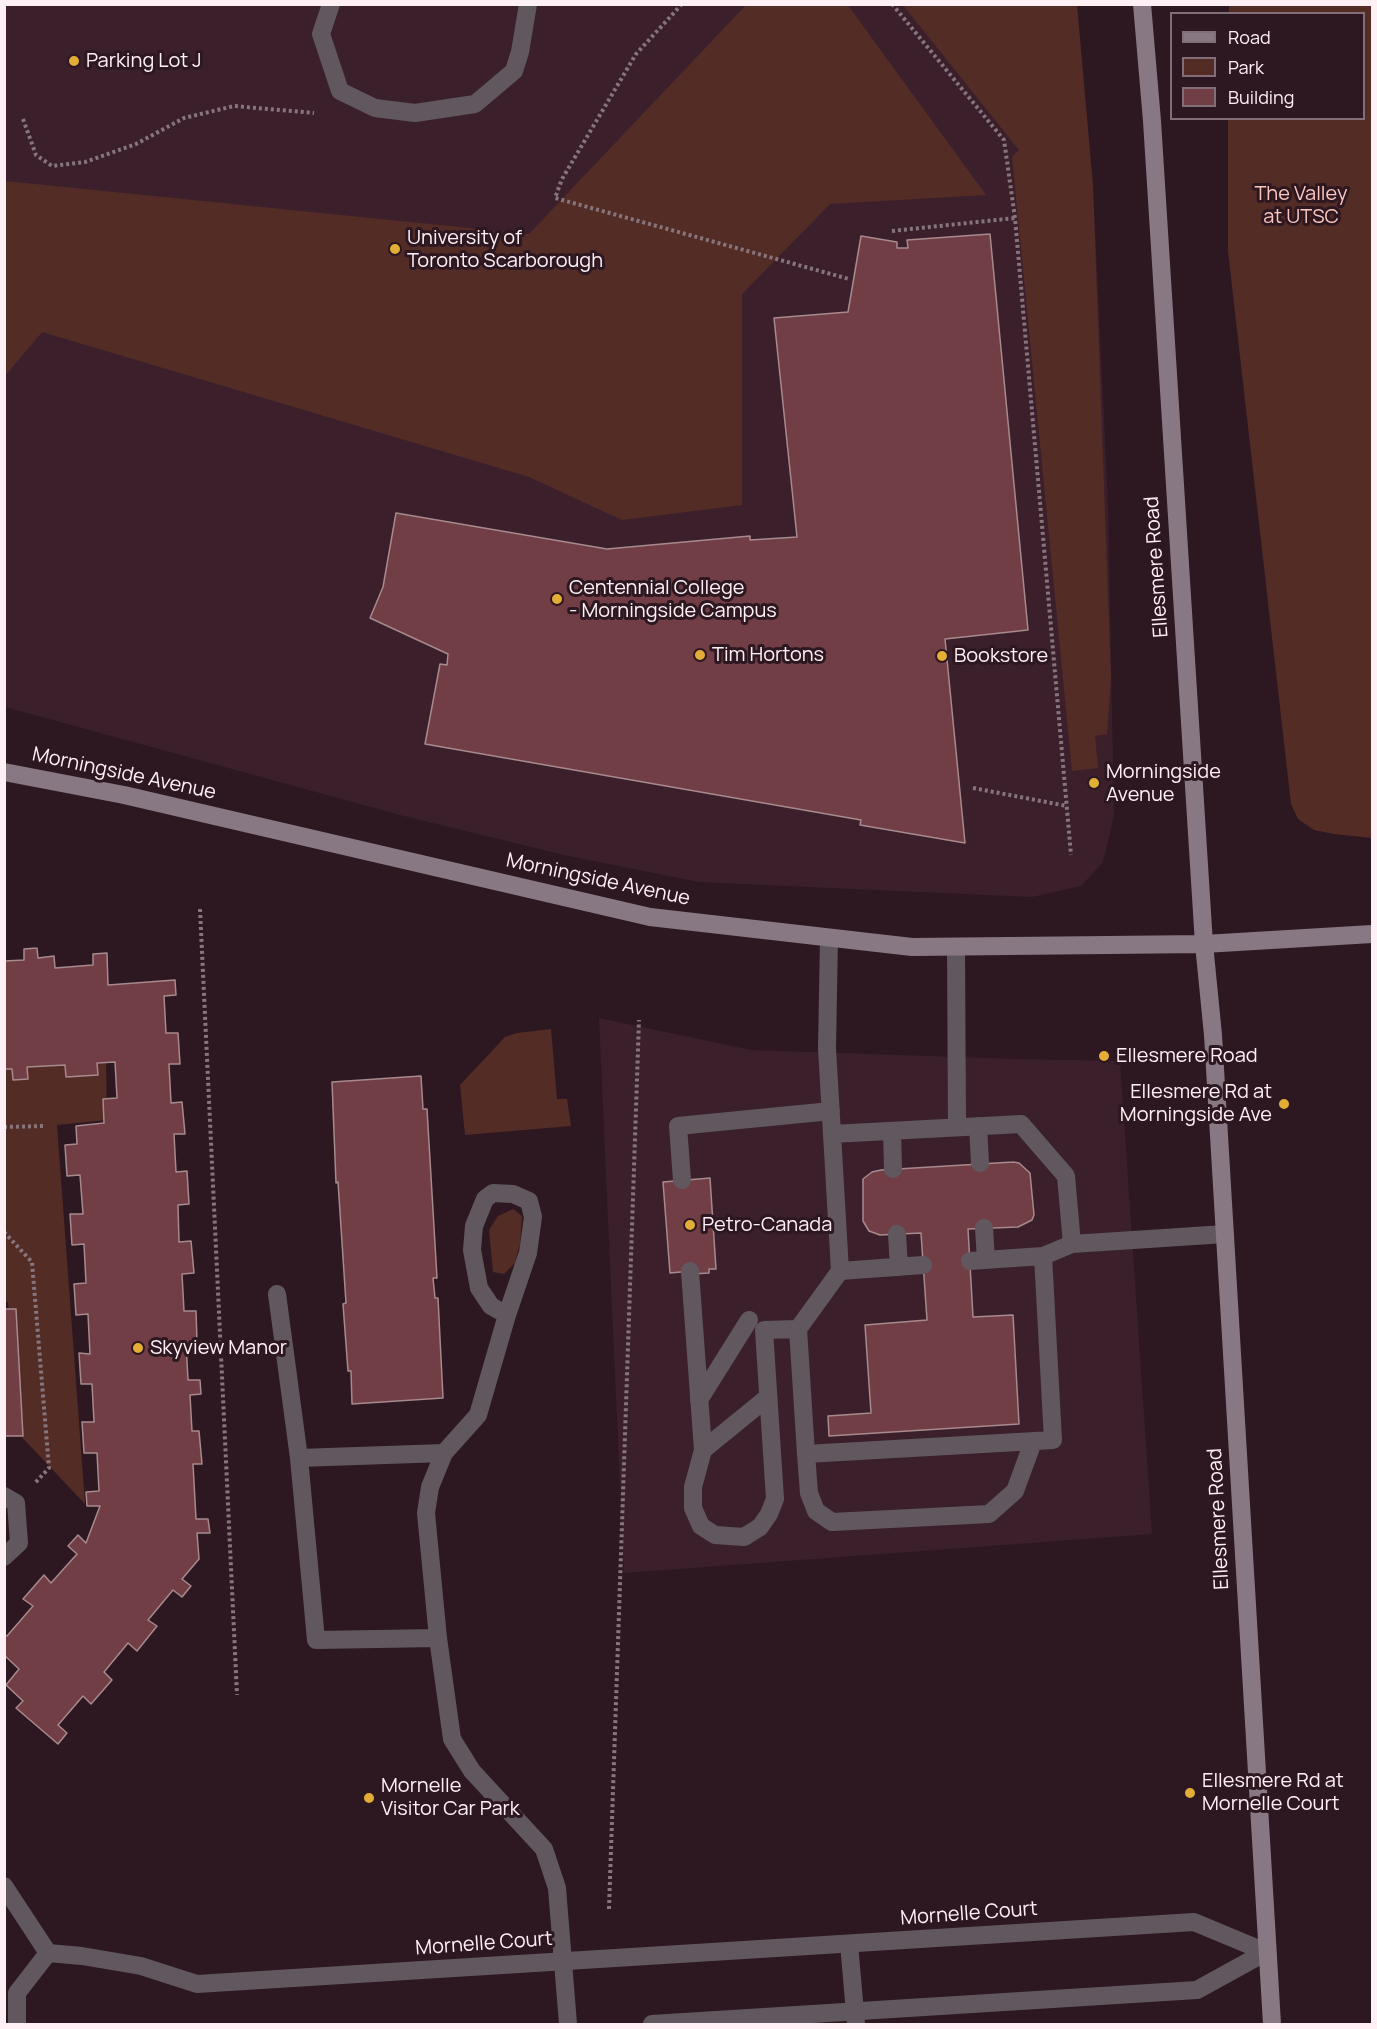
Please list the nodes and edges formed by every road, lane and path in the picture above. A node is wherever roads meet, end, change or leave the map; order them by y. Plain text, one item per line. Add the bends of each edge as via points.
1 (331, 4) edge
2 (528, 4) edge
3 (682, 4) edge
4 (891, 4) edge
5 (1142, 4) edge
6 (314, 113) dead end
7 (23, 119) dead end
8 (1015, 218) junction
9 (892, 231) dead end
10 (849, 279) dead end
11 (4, 772) edge
12 (973, 788) dead end
13 (1067, 806) junction
14 (1071, 855) dead end
15 (200, 909) dead end
16 (1372, 934) edge
17 (830, 938) junction
18 (1204, 944) junction
19 (956, 947) junction
20 (639, 1020) dead end
21 (831, 1111) junction
22 (44, 1125) dead end
23 (4, 1126) edge
24 (978, 1126) junction
25 (957, 1127) junction
26 (892, 1131) junction
27 (832, 1134) junction
28 (980, 1163) dead end
29 (893, 1169) dead end
30 (682, 1180) dead end
31 (984, 1228) dead end
32 (4, 1232) edge
33 (897, 1234) dead end
34 (1225, 1234) junction
35 (1071, 1244) junction
36 (1043, 1256) junction
37 (923, 1265) dead end
38 (899, 1267) junction
39 (690, 1271) dead end
40 (840, 1271) junction
41 (277, 1294) dead end
42 (507, 1315) junction
43 (756, 1325) junction
44 (798, 1329) junction
45 (768, 1397) junction
46 (699, 1400) junction
47 (1033, 1442) junction
48 (703, 1450) junction
49 (444, 1453) junction
50 (806, 1454) junction
51 (299, 1458) junction
52 (10, 1499) edge
53 (4, 1557) edge
54 (438, 1638) junction
55 (237, 1695) dead end
56 (4, 1886) edge
57 (609, 1909) dead end
58 (849, 1944) junction
59 (1266, 1952) junction
60 (48, 1953) junction
61 (564, 1961) junction
62 (856, 2018) edge
63 (17, 2025) edge
64 (568, 2025) edge
65 (652, 2025) edge
66 (1272, 2025) edge

1 - 2 street via 321,34 340,91 375,108 415,113 475,104 514,71
3 - 10 path via 636,54 562,179 555,198
4 - 8 path via 1004,140
5 - 18 main road, Ellesmere Road
6 - 7 path via 234,106 184,118 136,144 85,162 52,166 36,155
8 - 9 path
8 - 13 path
11 - 17 main road, Morningside Avenue via 124,795 650,917
12 - 13 path
13 - 14 path
15 - 55 path
16 - 18 main road, Morningside Avenue
17 - 19 main road, Morningside Avenue via 912,947
17 - 21 street via 827,1048
18 - 19 main road, Morningside Avenue
18 - 34 main road, Ellesmere Road
19 - 25 street
20 - 57 path
21 - 27 street
21 - 30 street via 678,1126
22 - 23 path
24 - 25 street
24 - 28 street
24 - 35 street via 1020,1124 1066,1176
25 - 26 street
26 - 27 street
26 - 29 street
27 - 40 street
31 - 36 street via 978,1261
32 - 52 path via 32,1262 49,1468
33 - 38 street
34 - 35 street
34 - 59 main road, Ellesmere Road
35 - 36 street
36 - 47 street via 1053,1440
37 - 38 street
38 - 40 street
39 - 46 street
40 - 44 street
41 - 51 street
42 - 42 street via 528,1253 534,1217 529,1201 513,1194 493,1193 485,1199 474,1227 472,1250 478,1288 491,1306
42 - 49 street via 478,1415
43 - 44 street
43 - 45 street
43 - 46 street
44 - 50 street
45 - 48 street
45 - 48 street via 775,1499 760,1527 744,1537 715,1535 700,1526 693,1508 693,1487
46 - 48 street
47 - 50 street
47 - 50 street via 1015,1491 988,1514 888,1520 832,1522 816,1511 809,1493
49 - 51 street
49 - 54 street via 430,1486 426,1513
51 - 54 street via 316,1640
52 - 53 street via 20,1543
54 - 61 street via 452,1739 472,1772 544,1849 557,1888
56 - 60 street
58 - 59 street, Mornelle Court via 1194,1922
58 - 61 street, Mornelle Court
58 - 62 street
59 - 62 street via 1197,1990
59 - 66 main road, Ellesmere Road
60 - 61 street, Mornelle Court via 141,1966 197,1984
60 - 63 street via 17,1993
61 - 64 street
62 - 65 street

